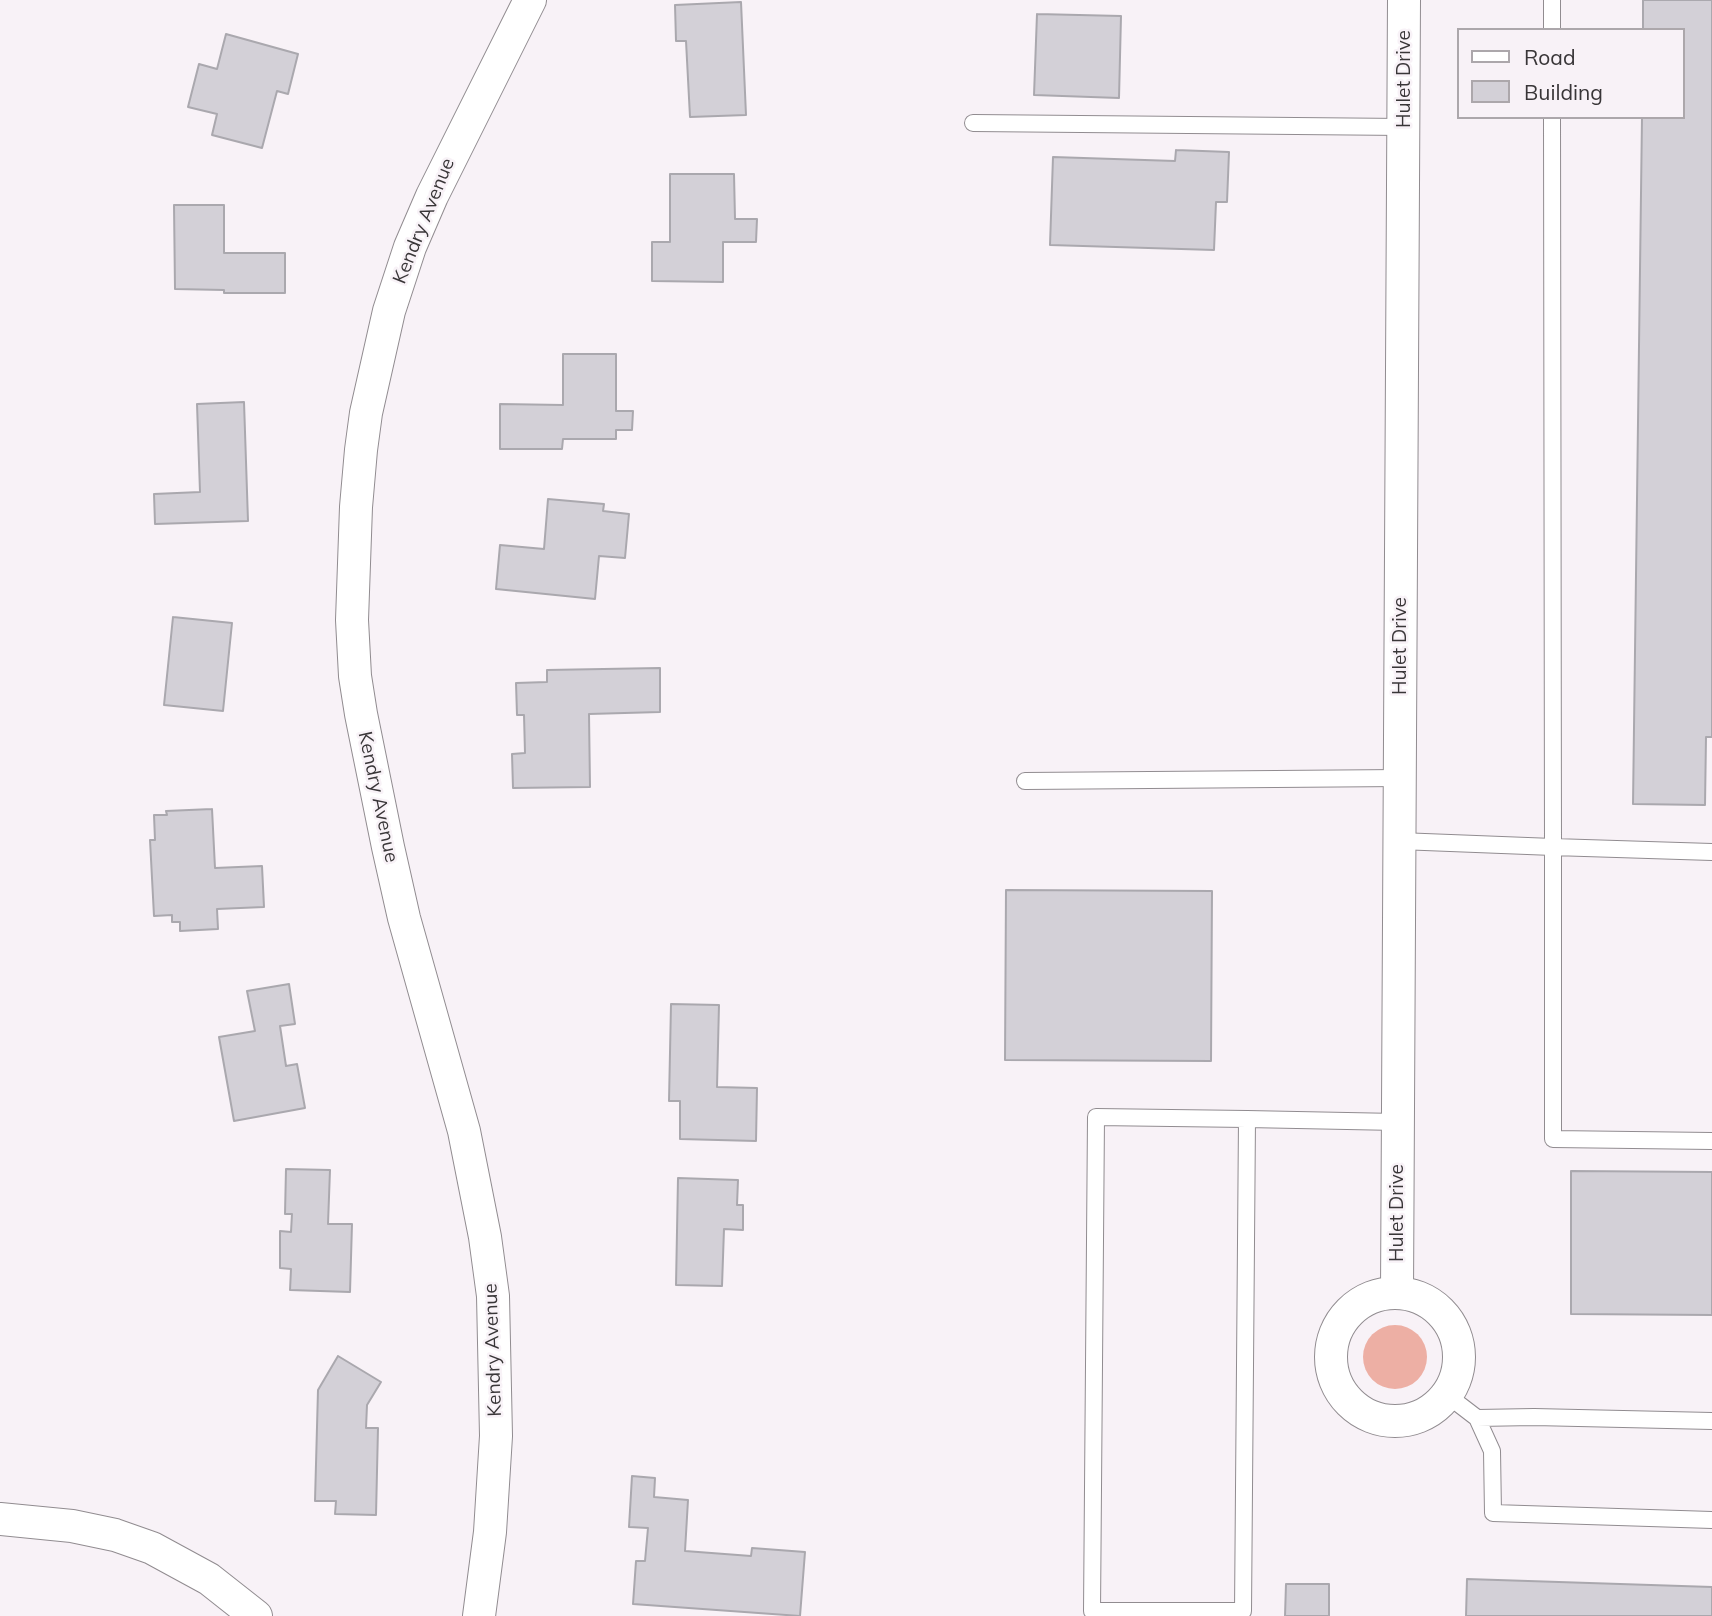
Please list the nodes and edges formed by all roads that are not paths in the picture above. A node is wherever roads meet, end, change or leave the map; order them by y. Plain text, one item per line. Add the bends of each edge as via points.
1 (530, 0) edge
2 (1404, 0) edge
3 (1552, 0) edge
4 (1552, 28) edge
5 (1552, 119) edge
6 (972, 123) dead end
7 (1404, 127) junction
8 (1400, 778) junction
9 (1025, 781) dead end
10 (1399, 841) junction
11 (1553, 847) junction
12 (1712, 852) edge
13 (1247, 1119) junction
14 (1397, 1122) junction
15 (1712, 1141) edge
16 (1397, 1292) junction
17 (1447, 1395) junction
18 (1476, 1419) junction
19 (1712, 1421) edge
20 (0, 1519) edge
21 (1712, 1520) edge
22 (256, 1616) edge
23 (479, 1616) edge

1 - 23 street, Kendry Avenue via 432,196 389,311 361,450 352,620 361,714 388,847 464,1131 493,1296 496,1436
2 - 7 street, Hulet Drive
3 - 4 lane
5 - 11 lane
6 - 7 lane
7 - 8 street, Hulet Drive
8 - 9 lane
8 - 10 street, Hulet Drive
10 - 11 lane
10 - 14 street, Hulet Drive
11 - 12 lane
11 - 15 lane via 1553,1139
13 - 13 lane via 1096,1117 1092,1611 1243,1611
13 - 14 lane
14 - 16 street, Hulet Drive
16 - 17 street via 1426,1301 1452,1329 1459,1367
16 - 17 street via 1367,1299 1343,1319 1331,1348 1334,1378 1351,1404 1385,1420 1424,1415
17 - 18 lane
18 - 19 lane
18 - 21 lane via 1492,1451 1493,1513
20 - 22 street via 72,1526 152,1548 209,1579

